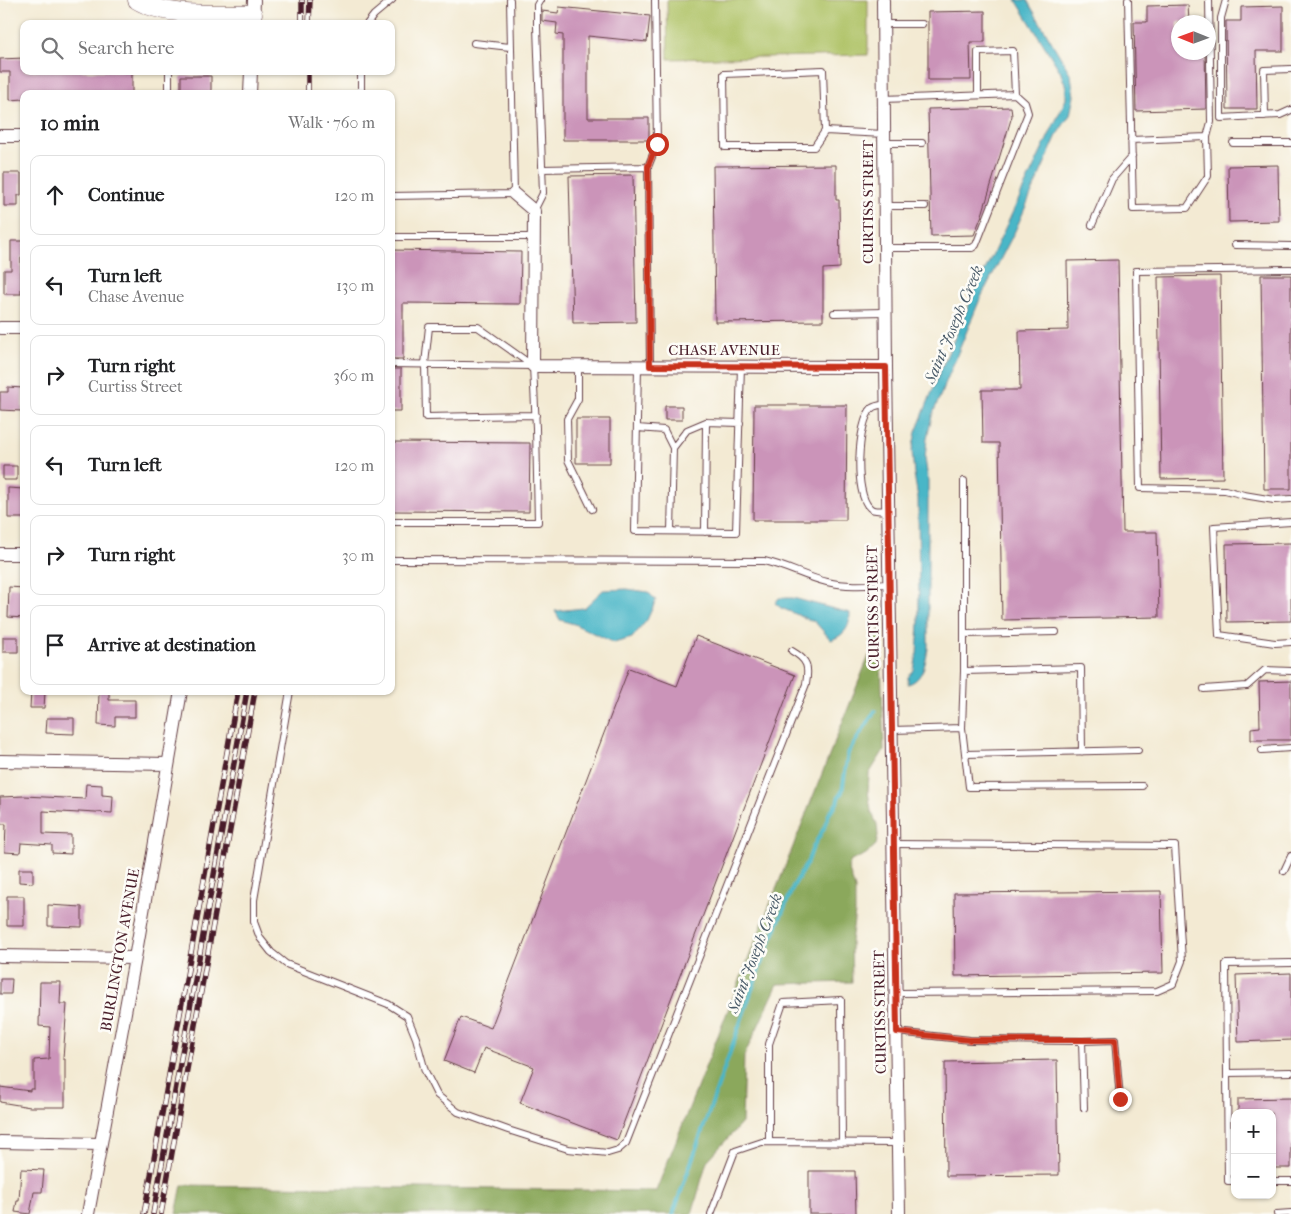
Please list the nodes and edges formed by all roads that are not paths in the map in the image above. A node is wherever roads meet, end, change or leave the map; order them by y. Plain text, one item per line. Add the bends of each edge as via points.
1 (137, 0) edge
2 (392, 0) edge
3 (510, 0) edge
4 (540, 0) edge
5 (655, 0) edge
6 (883, 0) edge
7 (1128, 0) edge
8 (1209, 0) edge
9 (1226, 0) edge
10 (253, 13) edge
11 (371, 20) edge
12 (884, 24) junction
13 (922, 24) dead end
14 (474, 44) dead end
15 (510, 47) junction
16 (1291, 69) edge
17 (169, 75) edge
18 (251, 75) edge
19 (362, 75) edge
20 (169, 90) edge
21 (250, 90) edge
22 (361, 90) edge
23 (1015, 94) junction
24 (978, 95) junction
25 (884, 99) junction
26 (1291, 110) edge
27 (1265, 116) junction
28 (825, 131) junction
29 (0, 136) edge
30 (20, 136) edge
31 (1207, 137) junction
32 (884, 138) junction
33 (1131, 140) junction
34 (922, 143) dead end
35 (1233, 143) dead end
36 (1291, 143) edge
37 (1132, 156) junction
38 (648, 166) junction
39 (542, 169) junction
40 (514, 194) junction
41 (395, 196) edge
42 (885, 206) junction
43 (925, 206) dead end
44 (534, 211) junction
45 (1092, 225) dead end
46 (395, 237) edge
47 (534, 237) junction
48 (1235, 245) dead end
49 (1291, 246) edge
50 (885, 248) junction
51 (1291, 269) edge
52 (885, 312) junction
53 (834, 313) dead end
54 (0, 328) edge
55 (20, 328) edge
56 (395, 364) edge
57 (426, 364) junction
58 (533, 366) junction
59 (578, 366) junction
60 (644, 366) junction
61 (741, 366) junction
62 (886, 367) junction
63 (887, 404) junction
64 (536, 415) junction
65 (706, 422) junction
66 (740, 423) junction
67 (637, 428) junction
68 (673, 448) junction
69 (964, 481) dead end
70 (1291, 499) edge
71 (592, 509) dead end
72 (888, 510) junction
73 (395, 522) edge
74 (1291, 522) edge
75 (672, 532) junction
76 (705, 532) junction
77 (0, 554) edge
78 (20, 554) edge
79 (395, 560) edge
80 (889, 584) junction
81 (1056, 632) dead end
82 (964, 634) junction
83 (1291, 642) edge
84 (792, 651) dead end
85 (1291, 670) edge
86 (964, 671) junction
87 (1204, 689) dead end
88 (180, 695) edge
89 (289, 695) edge
90 (962, 728) junction
91 (892, 730) junction
92 (1291, 748) edge
93 (1138, 750) dead end
94 (1262, 750) dead end
95 (1082, 752) junction
96 (965, 754) junction
97 (0, 761) edge
98 (168, 764) junction
99 (1142, 786) dead end
100 (894, 844) junction
101 (1291, 856) edge
102 (1284, 871) dead end
103 (0, 956) edge
104 (135, 958) junction
105 (1291, 963) edge
106 (896, 993) junction
107 (897, 1032) junction
108 (1082, 1041) junction
109 (1291, 1072) edge
110 (1227, 1073) junction
111 (1120, 1099) dead end
112 (1084, 1108) dead end
113 (0, 1142) edge
114 (769, 1142) junction
115 (842, 1143) junction
116 (898, 1143) junction
117 (100, 1144) junction
118 (1231, 1181) edge
119 (1276, 1181) edge
120 (1291, 1181) edge
121 (1291, 1213) edge
122 (88, 1214) edge
123 (711, 1214) edge
124 (899, 1214) edge
125 (1276, 1214) edge

1 - 10 main road via 170,12
2 - 11 lane
3 - 15 lane
4 - 39 lane via 536,26
5 - 38 lane via 657,144
6 - 12 street, CURTISS STREET
7 - 33 lane
8 - 31 lane via 1211,122
9 - 27 lane via 1221,18 1221,118
12 - 13 lane
12 - 25 street, CURTISS STREET
14 - 15 lane
15 - 40 lane
16 - 27 lane via 1264,70
17 - 20 lane
18 - 21 street
19 - 22 lane
23 - 24 lane
23 - 24 lane via 1013,52 978,52
23 - 50 lane via 1026,103 1028,113 976,245 972,248
24 - 25 lane
25 - 32 street, CURTISS STREET
26 - 27 lane
28 - 28 lane via 823,70 724,74 725,147 814,147
28 - 32 lane
29 - 30 street
31 - 33 lane
31 - 37 lane via 1208,176 1187,208 1133,209
32 - 34 lane
32 - 42 street, CURTISS STREET
33 - 37 lane
35 - 36 lane
37 - 45 lane via 1112,179
38 - 39 lane
38 - 60 lane
39 - 44 lane via 543,193
40 - 41 lane
40 - 44 street
42 - 43 lane
42 - 50 street, CURTISS STREET
44 - 47 street
46 - 47 lane
47 - 58 street
48 - 49 lane
50 - 52 street, CURTISS STREET
51 - 70 lane via 1136,271 1140,488 1225,490 1274,500
52 - 53 lane
52 - 62 street, CURTISS STREET
54 - 55 street
56 - 57 lane
57 - 58 lane
57 - 58 lane via 429,327 478,327
57 - 64 lane via 426,416
58 - 59 street, CHASE AVENUE
58 - 64 lane
59 - 60 street, CHASE AVENUE
59 - 71 lane via 578,399 567,418 568,460
60 - 61 street, CHASE AVENUE
60 - 67 lane
61 - 62 street, CHASE AVENUE
61 - 66 lane
62 - 63 street, CURTISS STREET
63 - 72 street, CURTISS STREET
63 - 72 lane via 874,406 868,414 859,458 865,502 873,510
64 - 73 lane via 538,522
65 - 66 lane
65 - 68 lane via 687,430
65 - 76 lane
66 - 76 lane via 736,532
67 - 68 lane via 664,430
67 - 75 lane via 635,531
68 - 75 lane
69 - 82 lane
72 - 80 street, CURTISS STREET
74 - 83 lane via 1214,527 1219,635 1275,643
75 - 76 lane
77 - 78 street
79 - 80 lane via 764,561 826,582
80 - 91 street, CURTISS STREET
81 - 82 lane
82 - 86 lane
84 - 89 lane via 805,662 808,671 806,684 626,1143 608,1153 568,1149 458,1112 437,1095 425,1071 407,1016 388,1004 286,964 260,938 254,922 254,900
85 - 87 lane via 1265,670 1247,686
86 - 90 lane
86 - 95 lane via 1081,668
88 - 98 street, BURLINGTON AVENUE
90 - 91 lane
90 - 96 lane
91 - 100 street, CURTISS STREET
92 - 94 lane
93 - 95 lane
95 - 96 lane
96 - 99 lane via 969,787
97 - 98 street
98 - 104 street, BURLINGTON AVENUE
100 - 106 street, CURTISS STREET
100 - 106 lane via 1175,846 1182,961 1173,984 1157,991
101 - 102 lane
103 - 104 street
104 - 117 street, BURLINGTON AVENUE
105 - 110 lane via 1226,964
106 - 107 street, CURTISS STREET
107 - 108 lane via 970,1040
107 - 116 street, CURTISS STREET
108 - 111 lane via 1115,1040
108 - 112 lane
109 - 110 lane
110 - 118 lane via 1228,1181
113 - 117 street
114 - 115 lane
114 - 115 lane via 769,1044 783,1003 841,1000
114 - 123 lane via 735,1151
115 - 116 lane
116 - 124 street, CURTISS STREET
117 - 122 street, BURLINGTON AVENUE
119 - 120 lane
121 - 125 lane

